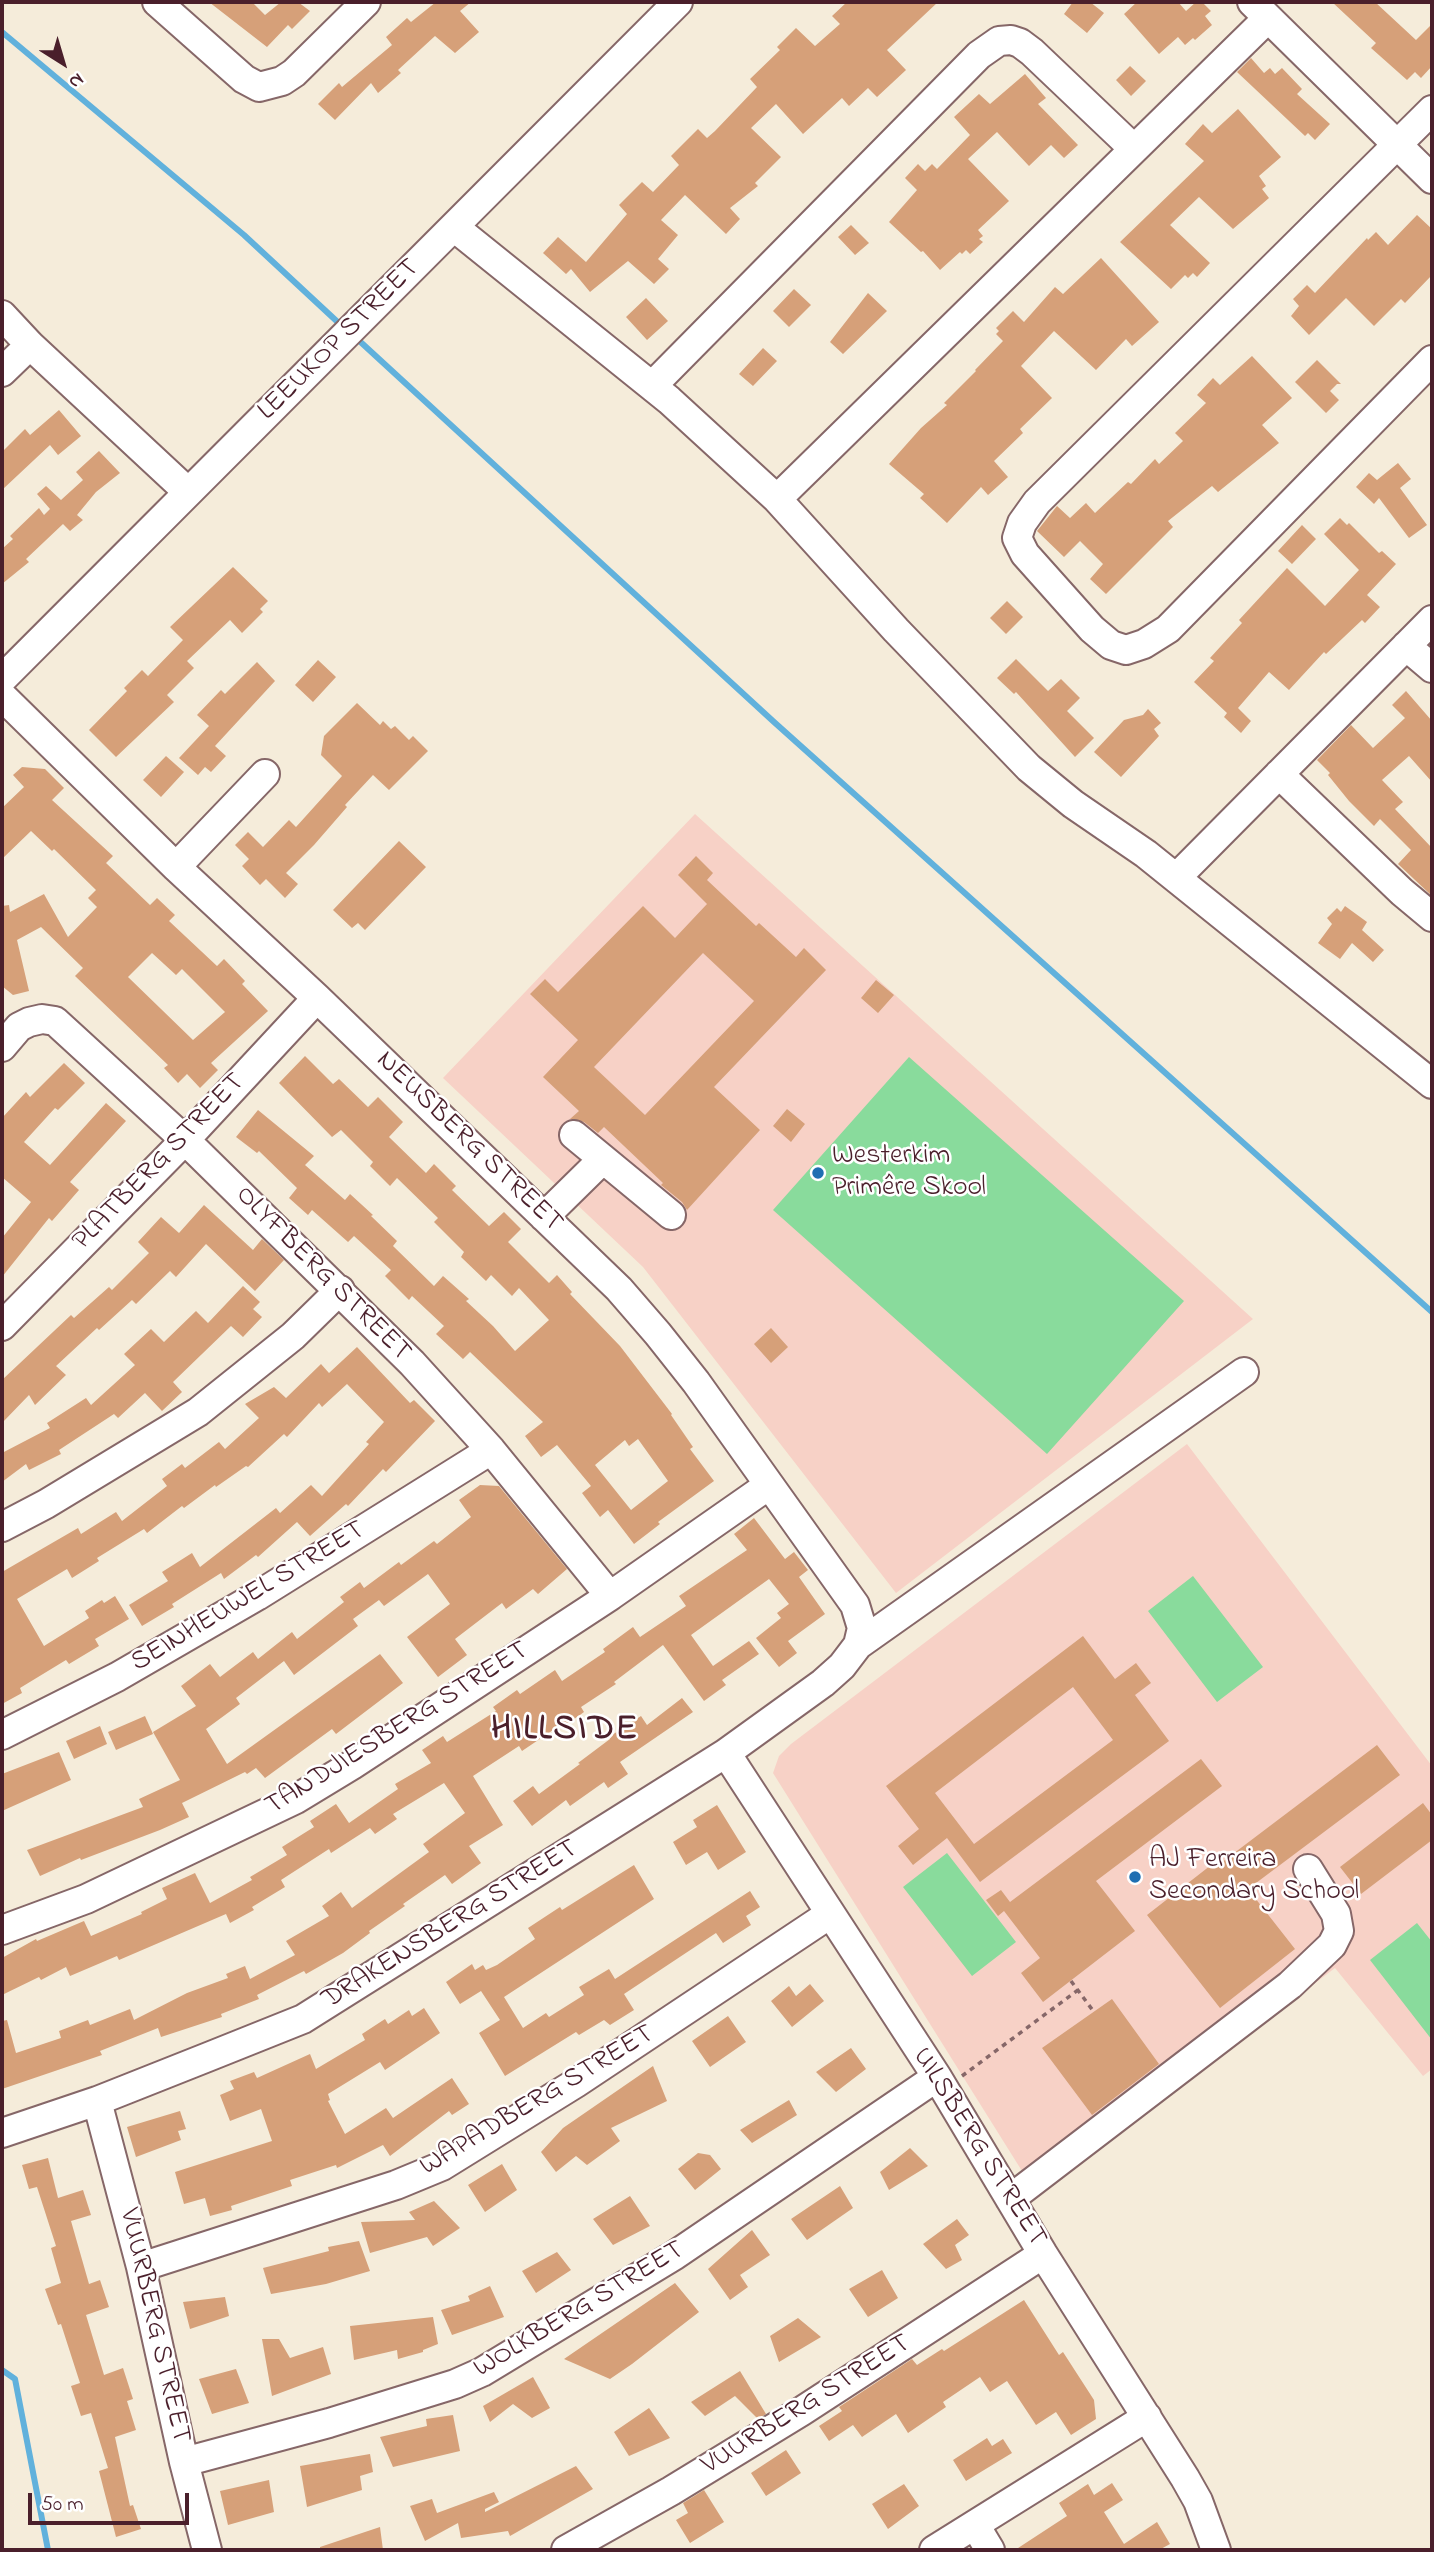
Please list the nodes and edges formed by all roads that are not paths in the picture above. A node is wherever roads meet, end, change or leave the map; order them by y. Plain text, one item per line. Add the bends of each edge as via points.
1 (157, 2) edge
2 (366, 2) edge
3 (678, 2) edge
4 (1260, 10) edge
5 (1432, 110) edge
6 (1398, 145) junction
7 (1134, 149) junction
8 (1432, 179) edge
9 (454, 227) junction
10 (2, 315) edge
11 (30, 345) junction
12 (1432, 360) edge
13 (2, 372) edge
14 (652, 387) junction
15 (188, 492) junction
16 (777, 499) junction
17 (1432, 620) edge
18 (1406, 646) junction
19 (1432, 668) edge
20 (2, 679) edge
21 (2, 695) edge
22 (265, 774) dead end
23 (1279, 774) junction
24 (176, 867) junction
25 (1176, 878) junction
26 (1432, 917) edge
27 (317, 998) junction
28 (2, 1047) edge
29 (1432, 1084) edge
30 (574, 1135) dead end
31 (185, 1140) junction
32 (603, 1159) junction
33 (671, 1215) dead end
34 (544, 1217) junction
35 (340, 1290) junction
36 (2, 1326) edge
37 (1244, 1373) dead end
38 (491, 1450) junction
39 (769, 1485) junction
40 (2, 1527) edge
41 (610, 1596) junction
42 (858, 1646) junction
43 (2, 1735) edge
44 (726, 1753) junction
45 (1308, 1869) dead end
46 (831, 1914) junction
47 (2, 1930) edge
48 (940, 2083) junction
49 (97, 2101) junction
50 (2, 2133) edge
51 (1010, 2199) junction
52 (1044, 2254) junction
53 (142, 2267) junction
54 (1147, 2417) junction
55 (184, 2462) junction
56 (975, 2525) junction
57 (207, 2550) edge
58 (566, 2550) edge
59 (934, 2550) edge
60 (990, 2550) edge
61 (1216, 2550) edge

1 - 2 street via 259,87 294,73
3 - 9 street, LEEUKOP STREET
4 - 6 street
4 - 7 street
5 - 6 street
6 - 8 street
6 - 12 street via 1037,502 1017,538 1025,554 1111,645 1126,650 1144,644 1168,629
7 - 14 street via 1032,52 1011,40 999,41 979,55
7 - 16 street
9 - 14 street
9 - 15 street, LEEUKOP STREET
10 - 11 street
11 - 13 street
11 - 15 street
14 - 16 street
15 - 20 street, LEEUKOP STREET
16 - 25 street via 1029,768
17 - 18 street
18 - 19 street
18 - 23 street
21 - 24 street, NEUSBERG STREET
22 - 24 street
23 - 25 street
23 - 26 street
24 - 27 street, NEUSBERG STREET
25 - 29 street
27 - 31 street, PLATBERG STREET
27 - 34 street, NEUSBERG STREET
28 - 31 street, OLYFBERG STREET via 29,1022 55,1021
30 - 32 street
31 - 35 street, OLYFBERG STREET
31 - 36 street, PLATBERG STREET
32 - 33 street
32 - 34 street
34 - 39 street, NEUSBERG STREET via 658,1334
35 - 38 street, OLYFBERG STREET
35 - 40 street via 293,1336 198,1412
37 - 42 street, DRAKENSBERG STREET
38 - 41 street, OLYFBERG STREET
38 - 43 street, SEINHEUWEL STREET via 257,1596 117,1677
39 - 41 street, TANDJIESBERG STREET
39 - 42 street, NEUSBERG STREET via 855,1605 862,1628
41 - 47 street, TANDJIESBERG STREET via 296,1799 86,1899
42 - 44 street, DRAKENSBERG STREET via 823,1683
44 - 46 street, UILSBERG STREET
44 - 49 street, DRAKENSBERG STREET via 303,2019
45 - 51 street via 1336,1914 1339,1931 1332,1945 1290,1985
46 - 48 street, UILSBERG STREET
46 - 53 street, WAPADBERG STREET via 442,2166
48 - 51 street, UILSBERG STREET
48 - 55 street, WOLKBERG STREET via 675,2255 482,2372 329,2423
49 - 50 street, DRAKENSBERG STREET
49 - 53 street, VUURBERG STREET
51 - 52 street, UILSBERG STREET
52 - 54 street, UILSBERG STREET
52 - 58 street, VUURBERG STREET via 802,2411
53 - 55 street, VUURBERG STREET
54 - 56 street
54 - 61 street, UILSBERG STREET via 1198,2501
55 - 57 street, VUURBERG STREET
56 - 59 street
56 - 60 street

